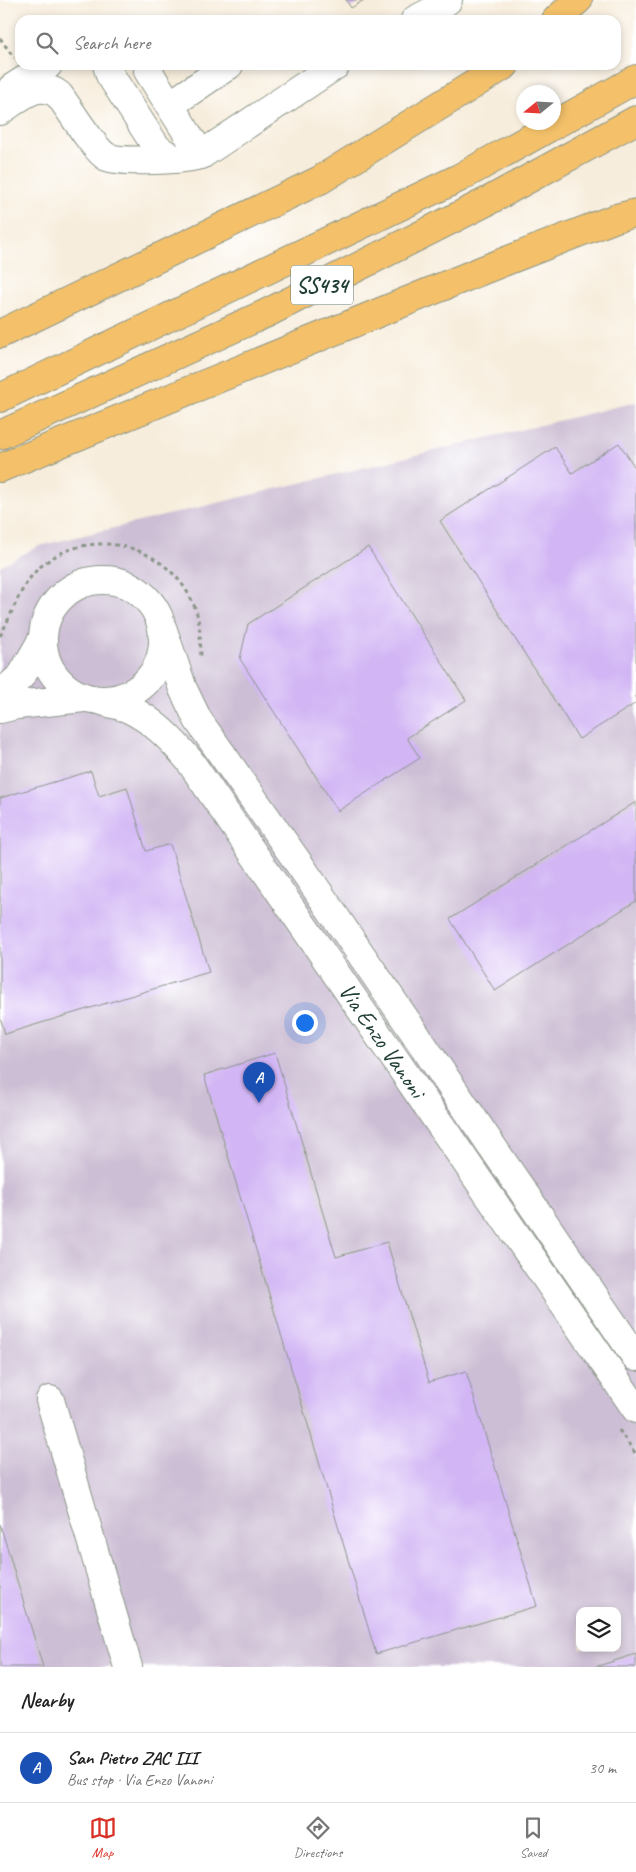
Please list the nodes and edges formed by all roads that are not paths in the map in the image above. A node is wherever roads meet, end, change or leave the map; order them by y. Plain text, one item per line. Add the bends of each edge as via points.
1 (448, 0) edge
2 (578, 0) edge
3 (424, 15) edge
4 (562, 15) edge
5 (40, 70) edge
6 (108, 70) edge
7 (145, 70) edge
8 (222, 70) edge
9 (328, 70) edge
10 (497, 70) edge
11 (636, 79) edge
12 (0, 96) edge
13 (170, 105) junction
14 (0, 111) edge
15 (636, 120) edge
16 (200, 155) junction
17 (173, 159) junction
18 (636, 213) edge
19 (0, 334) edge
20 (0, 398) edge
21 (0, 435) edge
22 (0, 468) edge
23 (163, 630) junction
24 (42, 640) junction
25 (0, 695) edge
26 (93, 699) junction
27 (0, 709) edge
28 (636, 1357) edge
29 (50, 1400) dead end
30 (636, 1409) edge
31 (128, 1667) edge

1 - 3 street
2 - 4 highway
5 - 12 street
6 - 17 street via 156,148
7 - 13 street
8 - 13 street
9 - 16 street
10 - 19 highway via 320,180
11 - 20 highway, SS434 via 459,178
13 - 16 street
14 - 17 street via 31,90 51,89 107,157
15 - 21 highway, SS434 via 488,201 275,308
16 - 17 street
18 - 22 highway via 483,270
23 - 24 street, Via Enzo Vanoni via 157,613 145,596 128,585 109,580 89,581 70,589 55,602 45,620
23 - 26 street, Via Enzo Vanoni via 163,648 149,680 136,692 119,699
23 - 28 street, Via Enzo Vanoni via 183,689 198,720
24 - 25 street, Via Enzo Vanoni via 22,675
24 - 26 street, Via Enzo Vanoni via 45,660 55,678 68,690
26 - 27 street, Via Enzo Vanoni
26 - 30 street, Via Enzo Vanoni via 128,709 150,721 189,760
29 - 31 street

